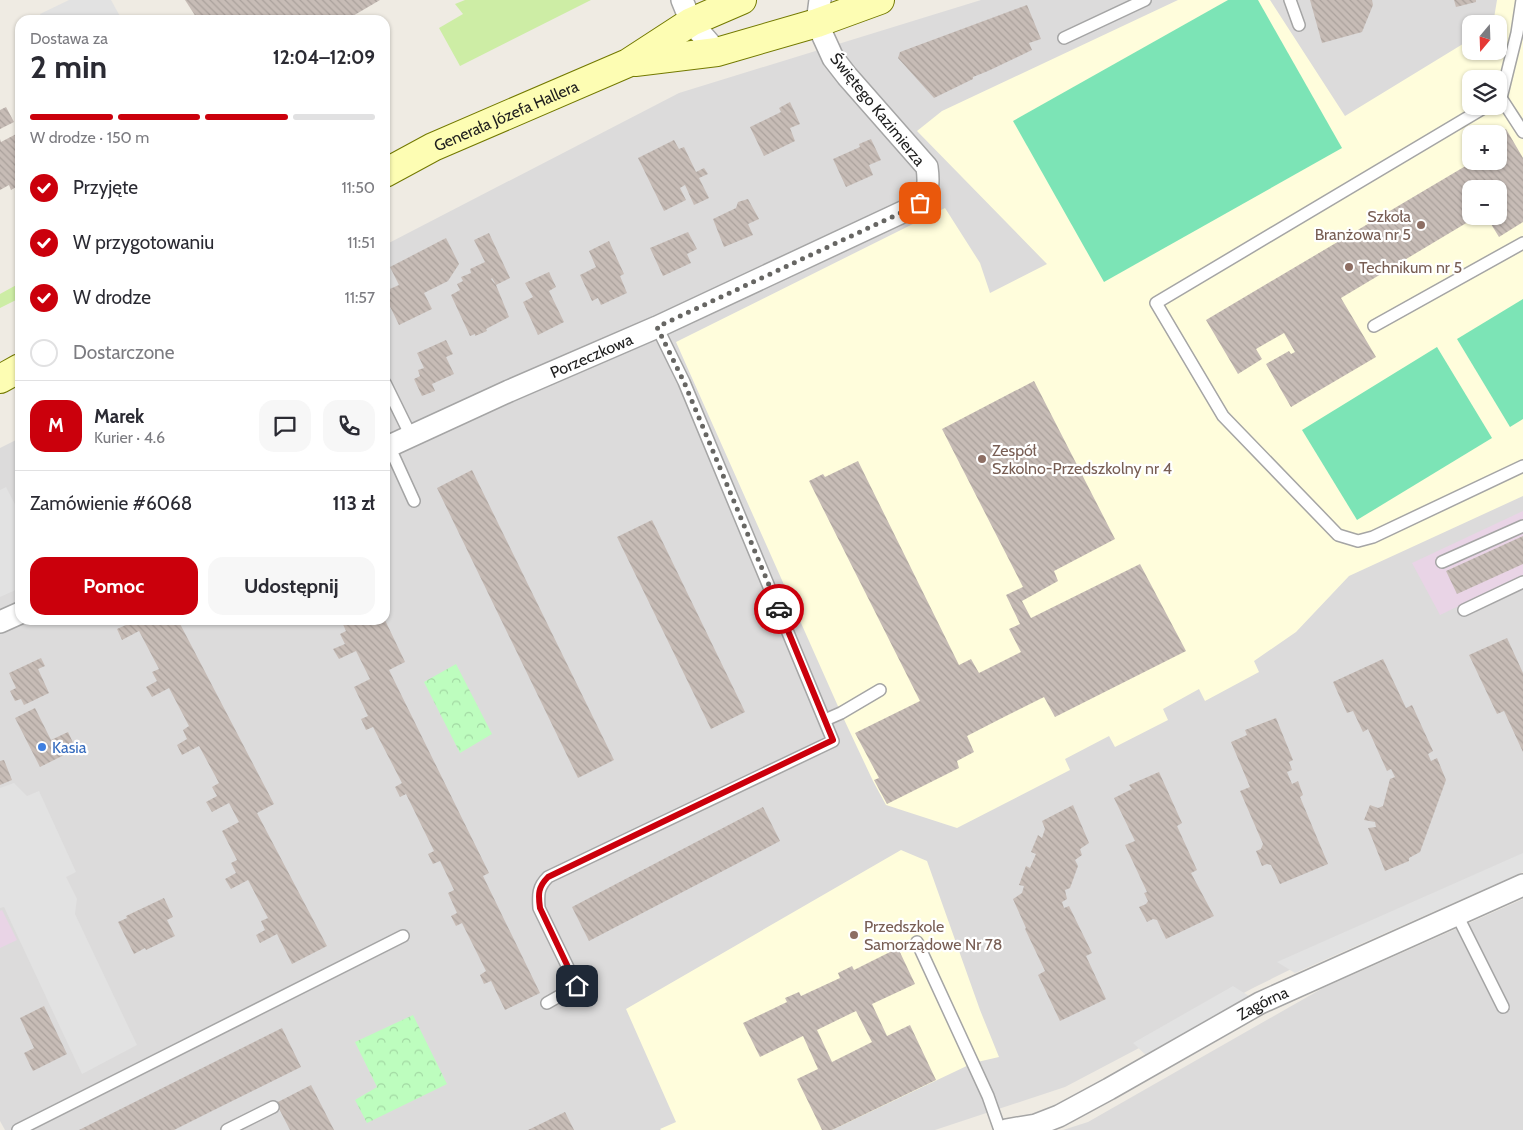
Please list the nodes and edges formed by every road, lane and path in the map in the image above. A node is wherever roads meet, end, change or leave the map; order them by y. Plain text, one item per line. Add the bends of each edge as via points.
1 (742, 0) edge
2 (880, 0) edge
3 (1145, 0) edge
4 (1290, 0) edge
5 (1522, 0) edge
6 (686, 11) edge
7 (818, 12) edge
8 (1299, 26) dead end
9 (1520, 36) edge
10 (1064, 38) dead end
11 (717, 52) junction
12 (628, 63) junction
13 (1507, 77) edge
14 (1507, 109) edge
15 (1472, 115) edge
16 (1523, 132) edge
17 (390, 170) edge
18 (927, 192) joint
19 (1523, 243) edge
20 (1374, 326) dead end
21 (657, 327) junction
22 (15, 371) edge
23 (0, 379) edge
24 (390, 393) edge
25 (411, 436) junction
26 (390, 446) edge
27 (390, 453) edge
28 (1523, 466) edge
29 (414, 501) dead end
30 (1523, 526) edge
31 (1442, 562) dead end
32 (1523, 582) edge
33 (1464, 610) dead end
34 (15, 615) edge
35 (0, 622) edge
36 (880, 690) dead end
37 (825, 720) junction
38 (1523, 885) edge
39 (1457, 915) junction
40 (403, 936) dead end
41 (917, 942) dead end
42 (547, 1003) dead end
43 (1503, 1007) dead end
44 (272, 1107) dead end
45 (1037, 1127) edge
46 (18, 1130) edge
47 (228, 1130) edge
48 (1000, 1130) edge
49 (1006, 1130) edge

1 - 6 main road, Generała Józefa Hallera
2 - 7 main road, Generała Józefa Hallera
3 - 10 lane
4 - 8 lane
5 - 9 lane
6 - 11 street
6 - 12 main road, Generała Józefa Hallera
7 - 11 main road, Generała Józefa Hallera
7 - 18 street, Świętego Kazimierza via 833,58 927,167
9 - 13 lane
11 - 12 main road, Generała Józefa Hallera
12 - 17 main road, Generała Józefa Hallera via 433,147
14 - 16 lane
15 - 28 lane via 1156,303 1223,416 1338,534 1358,541 1373,537
18 - 21 street, Porzeczkowa via 920,203 909,209
19 - 20 lane
21 - 25 street, Porzeczkowa
21 - 37 lane via 684,382
22 - 23 main road
24 - 25 lane
25 - 26 street, Porzeczkowa
27 - 29 lane
30 - 31 lane
32 - 33 lane
34 - 35 street
36 - 37 lane
37 - 42 lane via 833,740 548,877 542,883 538,895 540,908 577,986
38 - 39 street, Zagórna
39 - 43 lane
39 - 45 street, Zagórna via 1260,1003
40 - 46 lane
41 - 48 lane via 988,1096
44 - 47 lane
45 - 49 street, Zagórna

